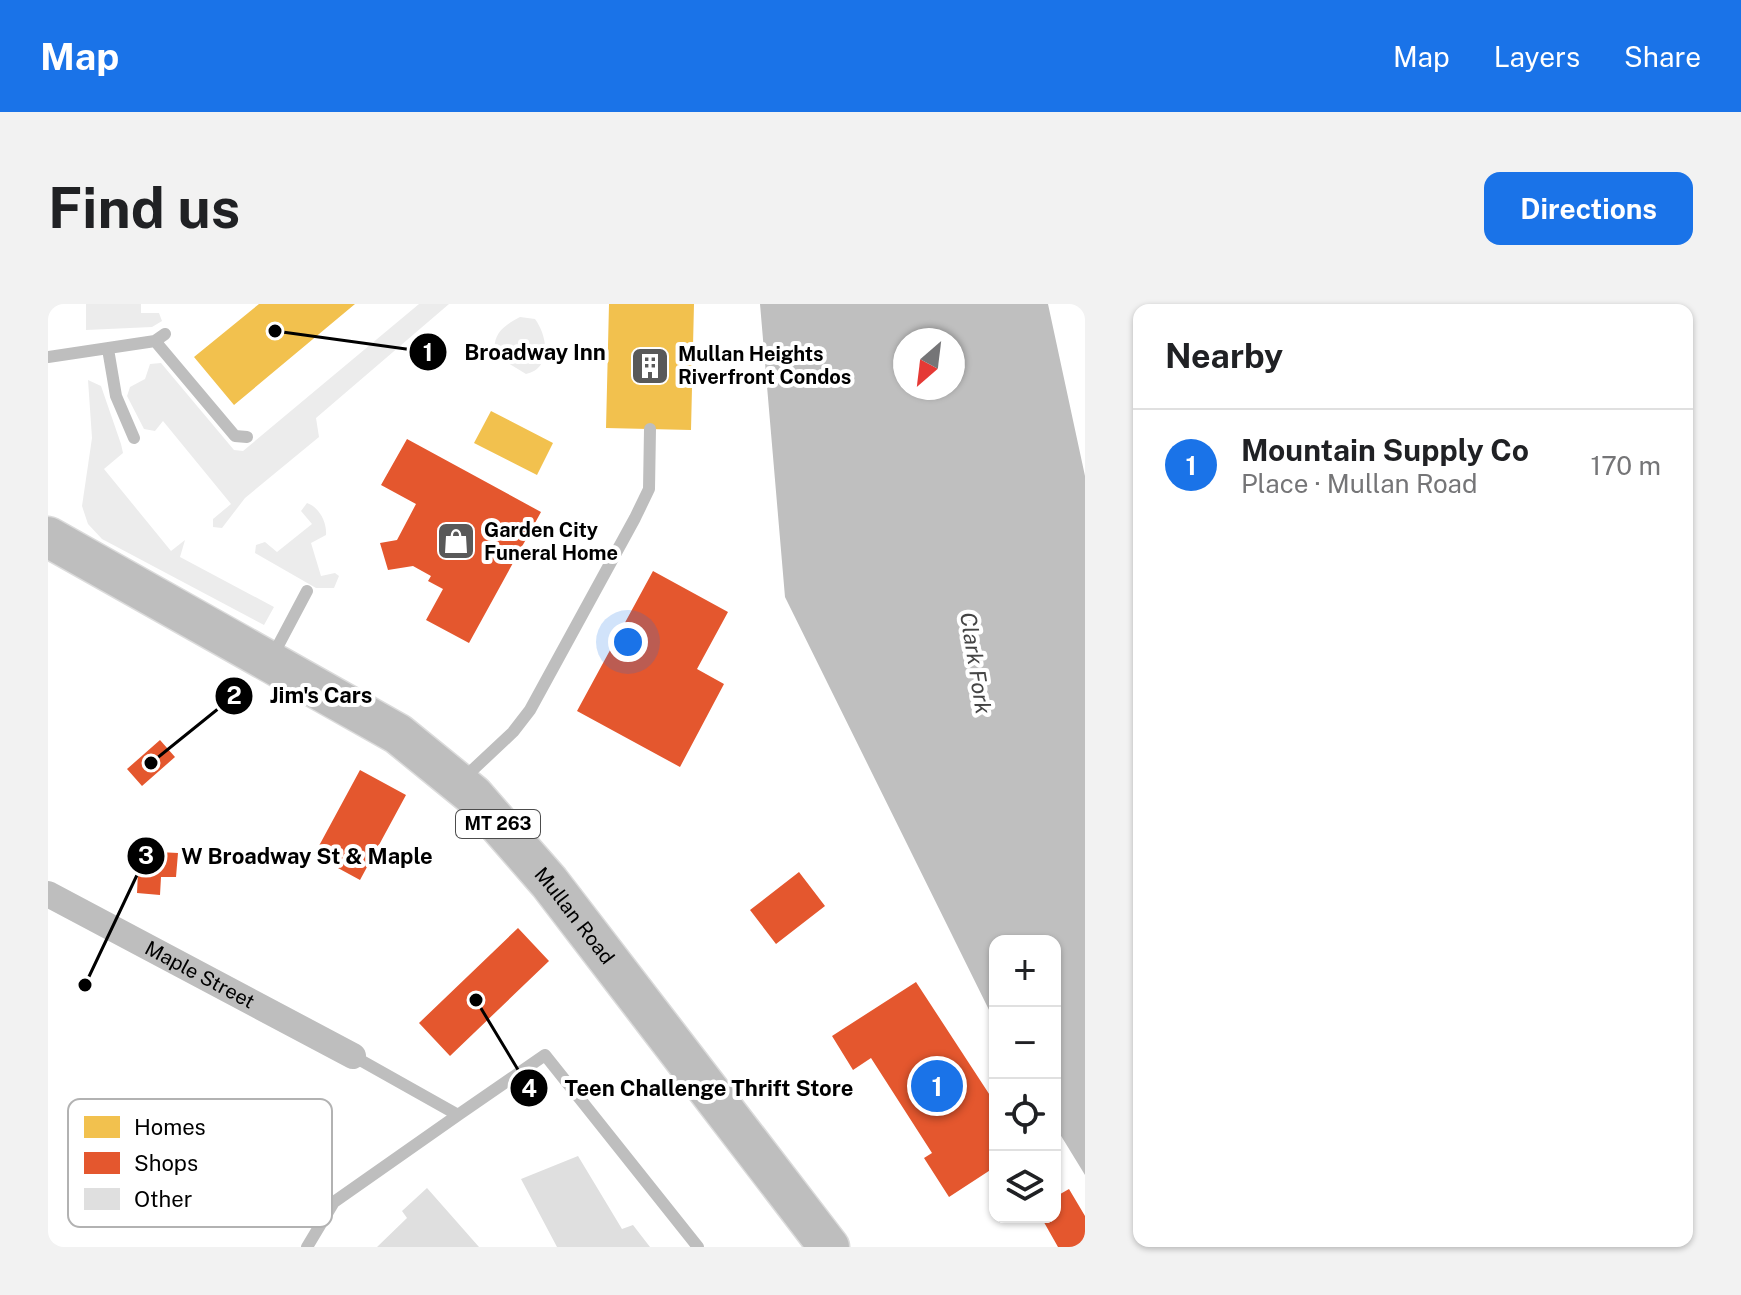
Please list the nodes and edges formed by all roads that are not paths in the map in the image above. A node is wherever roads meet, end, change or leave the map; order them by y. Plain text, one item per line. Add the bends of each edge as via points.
1 (108, 349) junction
2 (48, 357) edge
3 (650, 429) dead end
4 (247, 437) dead end
5 (134, 438) dead end
6 (48, 537) edge
7 (307, 591) dead end
8 (269, 663) junction
9 (458, 783) junction
10 (48, 894) edge
11 (353, 1056) joint
12 (458, 1115) junction
13 (332, 1205) edge
14 (319, 1227) edge
15 (307, 1247) edge
16 (698, 1247) edge
17 (829, 1247) edge

1 - 2 lane
1 - 4 lane via 160,338 235,436
1 - 5 lane via 116,396
3 - 9 lane via 649,489 635,518 530,710
6 - 8 main road, Mullan Road / MT 263
7 - 8 lane
8 - 9 main road, Mullan Road / MT 263 via 398,734
9 - 17 main road, Mullan Road / MT 263 via 549,882
10 - 11 street, Maple Street
11 - 12 lane
12 - 13 lane
12 - 16 lane via 545,1055
14 - 15 lane

